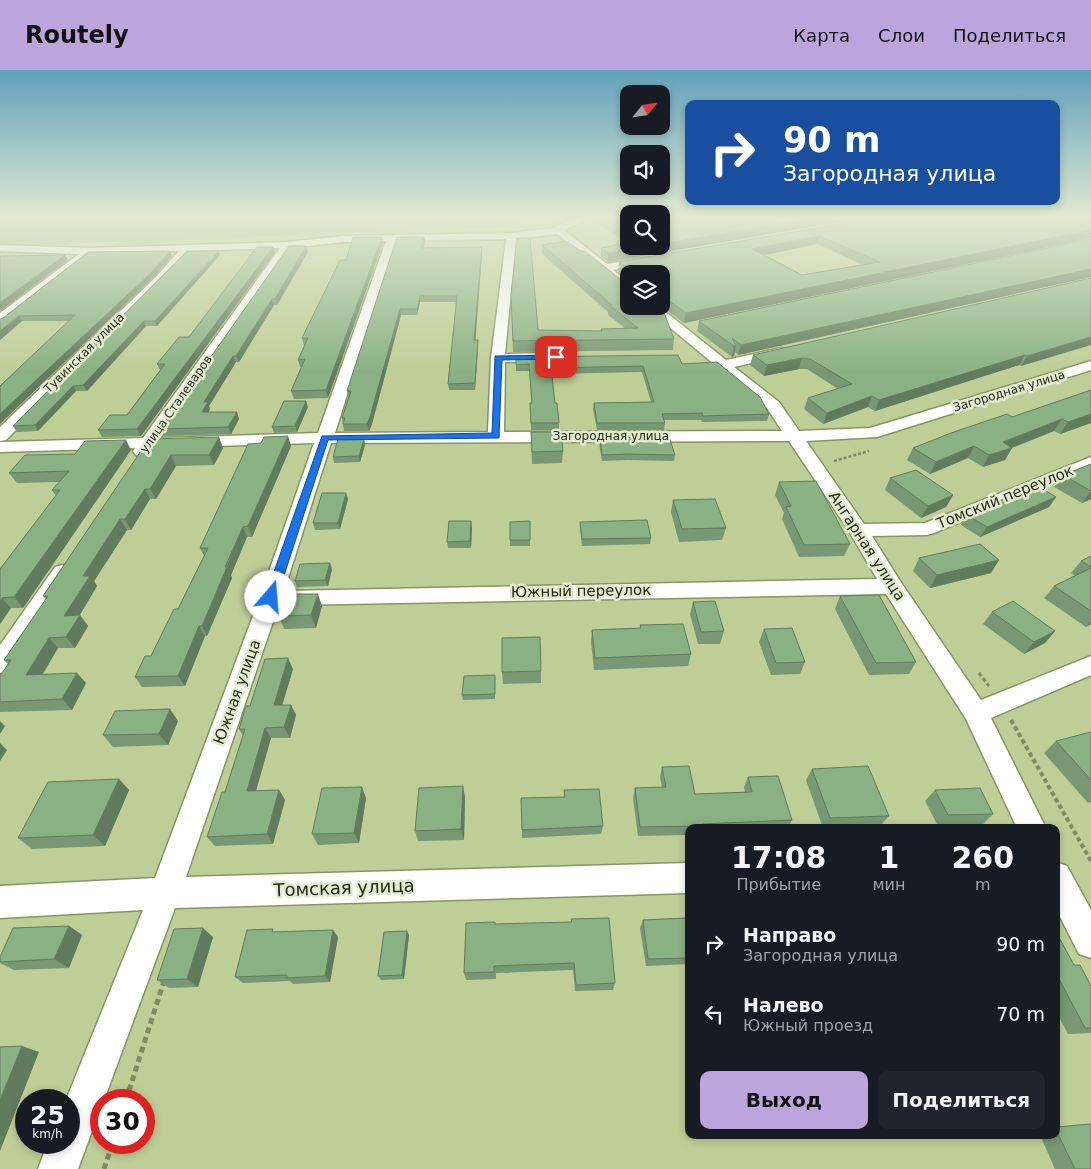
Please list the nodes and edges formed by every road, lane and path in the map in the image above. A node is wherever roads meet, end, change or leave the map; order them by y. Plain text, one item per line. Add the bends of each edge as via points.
1 (65, 269) edge
2 (168, 269) edge
3 (271, 269) edge
4 (377, 269) edge
5 (507, 269) edge
6 (606, 269) edge
7 (620, 281) edge
8 (666, 315) edge
9 (0, 319) edge
10 (795, 349) edge
11 (565, 357) edge
12 (498, 358) junction
13 (707, 358) junction
14 (1091, 366) edge
15 (0, 436) edge
16 (496, 436) junction
17 (795, 436) junction
18 (324, 438) junction
19 (148, 442) junction
20 (0, 447) edge
21 (1091, 462) edge
22 (132, 467) edge
23 (858, 530) junction
24 (72, 557) edge
25 (892, 586) junction
26 (271, 597) junction
27 (0, 664) edge
28 (1091, 665) edge
29 (976, 713) junction
30 (1030, 824) edge
31 (685, 878) edge
32 (1060, 884) edge
33 (164, 893) junction
34 (0, 902) edge
35 (1091, 942) edge
36 (80, 1111) edge
37 (64, 1154) edge
38 (109, 1154) edge
39 (58, 1169) edge
40 (104, 1169) edge

1 - 9 street
2 - 15 street, Тувинская улица
3 - 19 street, улица Сталеваров
4 - 18 street, Южная улица
5 - 12 street
6 - 7 street
8 - 13 street, Ангарная улица via 688,328
10 - 13 street
11 - 12 street
12 - 16 street
13 - 17 street, Ангарная улица via 773,405
14 - 17 street, Загородная улица via 871,433
16 - 17 street, Загородная улица
16 - 18 street, Загородная улица
17 - 23 street, Ангарная улица
18 - 19 street, Загородная улица
18 - 26 street, Южная улица
19 - 20 street, Загородная улица
19 - 22 street, улица Сталеваров
21 - 23 street, Томский переулок via 928,529
23 - 25 street, Ангарная улица
24 - 27 street
25 - 26 street, Южный переулок
25 - 29 street, Ангарная улица
26 - 33 street, Южная улица
28 - 29 street
29 - 30 street, Ангарная улица
31 - 33 street, Томская улица
32 - 35 street
33 - 34 street, Томская улица
33 - 36 street, Южная улица
37 - 39 street, Южная улица
38 - 40 path

